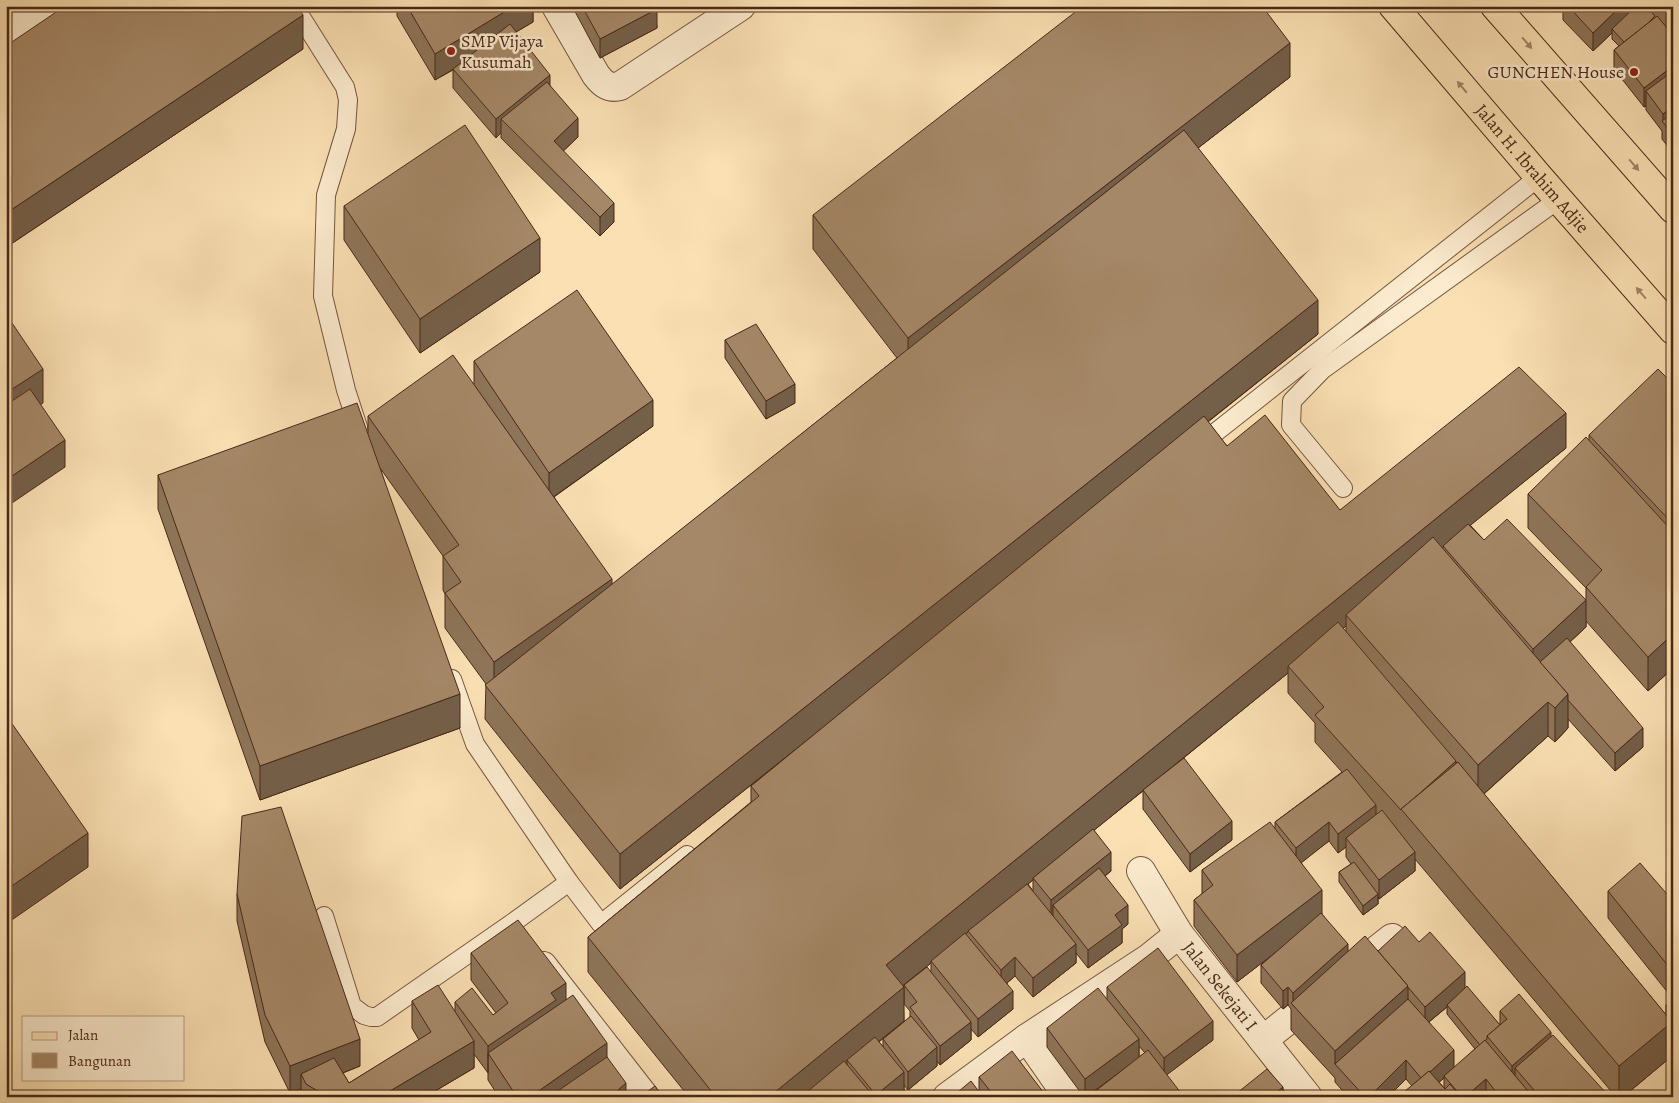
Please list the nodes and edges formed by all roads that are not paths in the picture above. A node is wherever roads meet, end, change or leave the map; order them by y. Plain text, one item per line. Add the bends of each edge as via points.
1 (46, 6) edge
2 (294, 6) edge
3 (556, 6) edge
4 (741, 6) edge
5 (1393, 6) edge
6 (1494, 6) edge
7 (6, 32) edge
8 (1539, 177) junction
9 (1559, 199) junction
10 (1673, 209) edge
11 (1673, 330) edge
12 (363, 441) edge
13 (1184, 457) edge
14 (1343, 488) dead end
15 (447, 664) edge
16 (701, 845) edge
17 (1141, 871) dead end
18 (568, 882) junction
19 (324, 916) dead end
20 (1179, 934) junction
21 (1392, 938) edge
22 (527, 945) edge
23 (1027, 1038) junction
24 (1263, 1040) junction
25 (645, 1097) edge
26 (946, 1097) edge
27 (1068, 1097) edge
28 (1308, 1097) edge

1 - 7 street
2 - 12 lane via 346,87 346,129 326,195 323,296 346,390
3 - 4 street via 596,75 614,88
8 -> 5 main road, Jalan H. Ibrahim Adjie
6 -> 10 main road
8 - 9 main road, Jalan H. Ibrahim Adjie
8 - 13 lane
11 -> 9 main road, Jalan H. Ibrahim Adjie
9 - 14 lane via 1322,370 1292,401 1291,425
15 - 18 lane via 475,744
16 - 18 lane via 601,924
17 - 20 street, Jalan Sekejati I
18 - 19 lane via 377,1017 364,1015 352,1006
20 - 23 street via 1149,958
20 - 24 street, Jalan Sekejati I
21 - 24 street
22 - 25 street
23 - 26 street
23 - 27 street
24 - 28 street, Jalan Sekejati I

